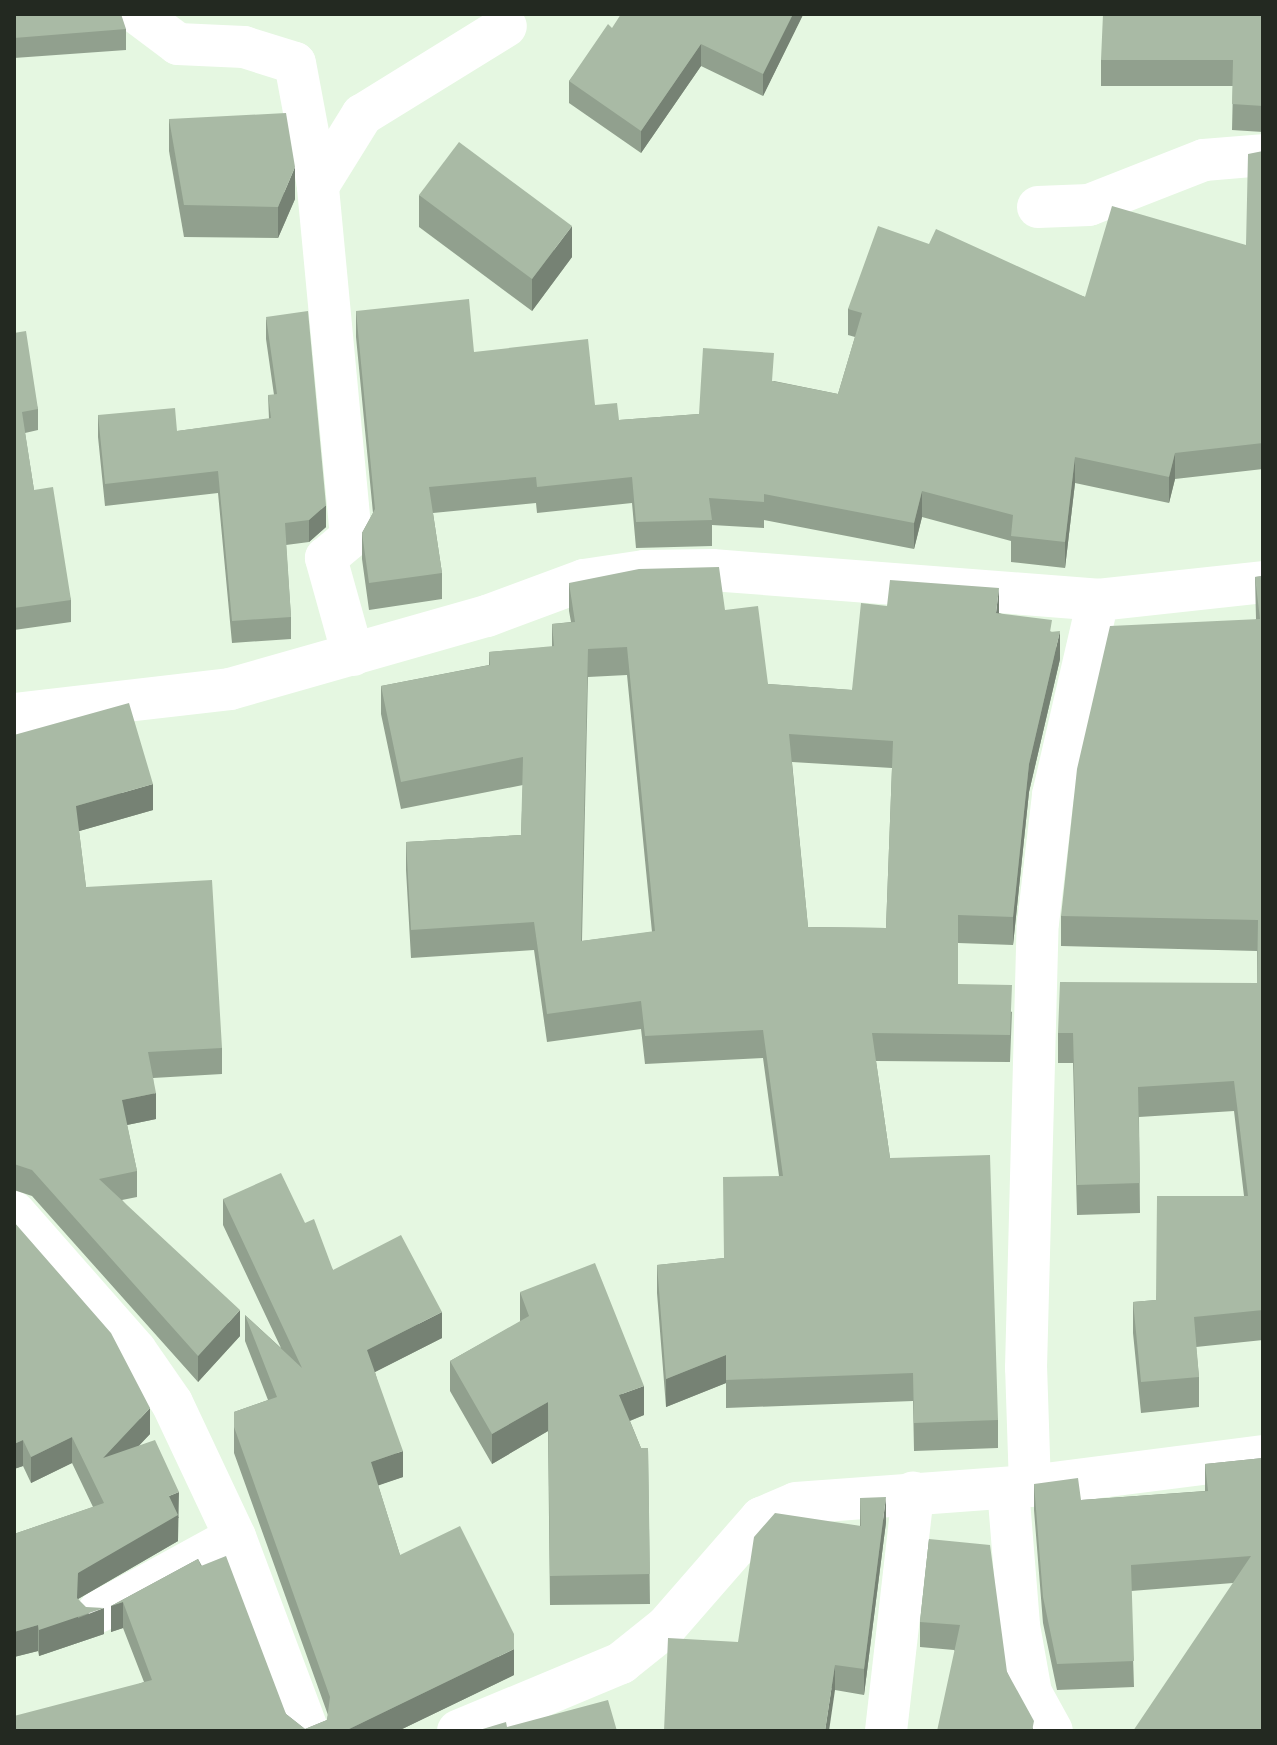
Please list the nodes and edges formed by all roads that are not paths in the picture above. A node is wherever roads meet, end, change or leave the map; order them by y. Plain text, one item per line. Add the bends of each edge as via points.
1 (138, 14) edge
2 (506, 26) dead end
3 (1263, 155) edge
4 (318, 186) junction
5 (1038, 207) dead end
6 (1263, 582) edge
7 (1098, 600) junction
8 (353, 655) junction
9 (14, 714) edge
10 (14, 1212) edge
11 (1263, 1456) edge
12 (1019, 1487) junction
13 (913, 1493) junction
14 (235, 1537) junction
15 (98, 1612) edge
16 (308, 1731) edge
17 (458, 1731) edge
18 (886, 1731) edge
19 (1052, 1731) edge

1 - 4 street via 178,44 244,47 295,63
2 - 4 street via 362,115
3 - 5 street via 1204,160 1089,205
4 - 8 street via 351,537 326,558
6 - 7 street
7 - 8 street via 712,570 644,571 584,580 487,616
7 - 12 street via 1053,795 1038,923
8 - 9 street via 230,689
10 - 14 street via 136,1351 197,1450
11 - 12 street
12 - 13 street
12 - 19 street via 1023,1653 1031,1693
13 - 17 street via 796,1503 761,1518 666,1627 621,1663
13 - 18 street
14 - 15 street
14 - 16 street

